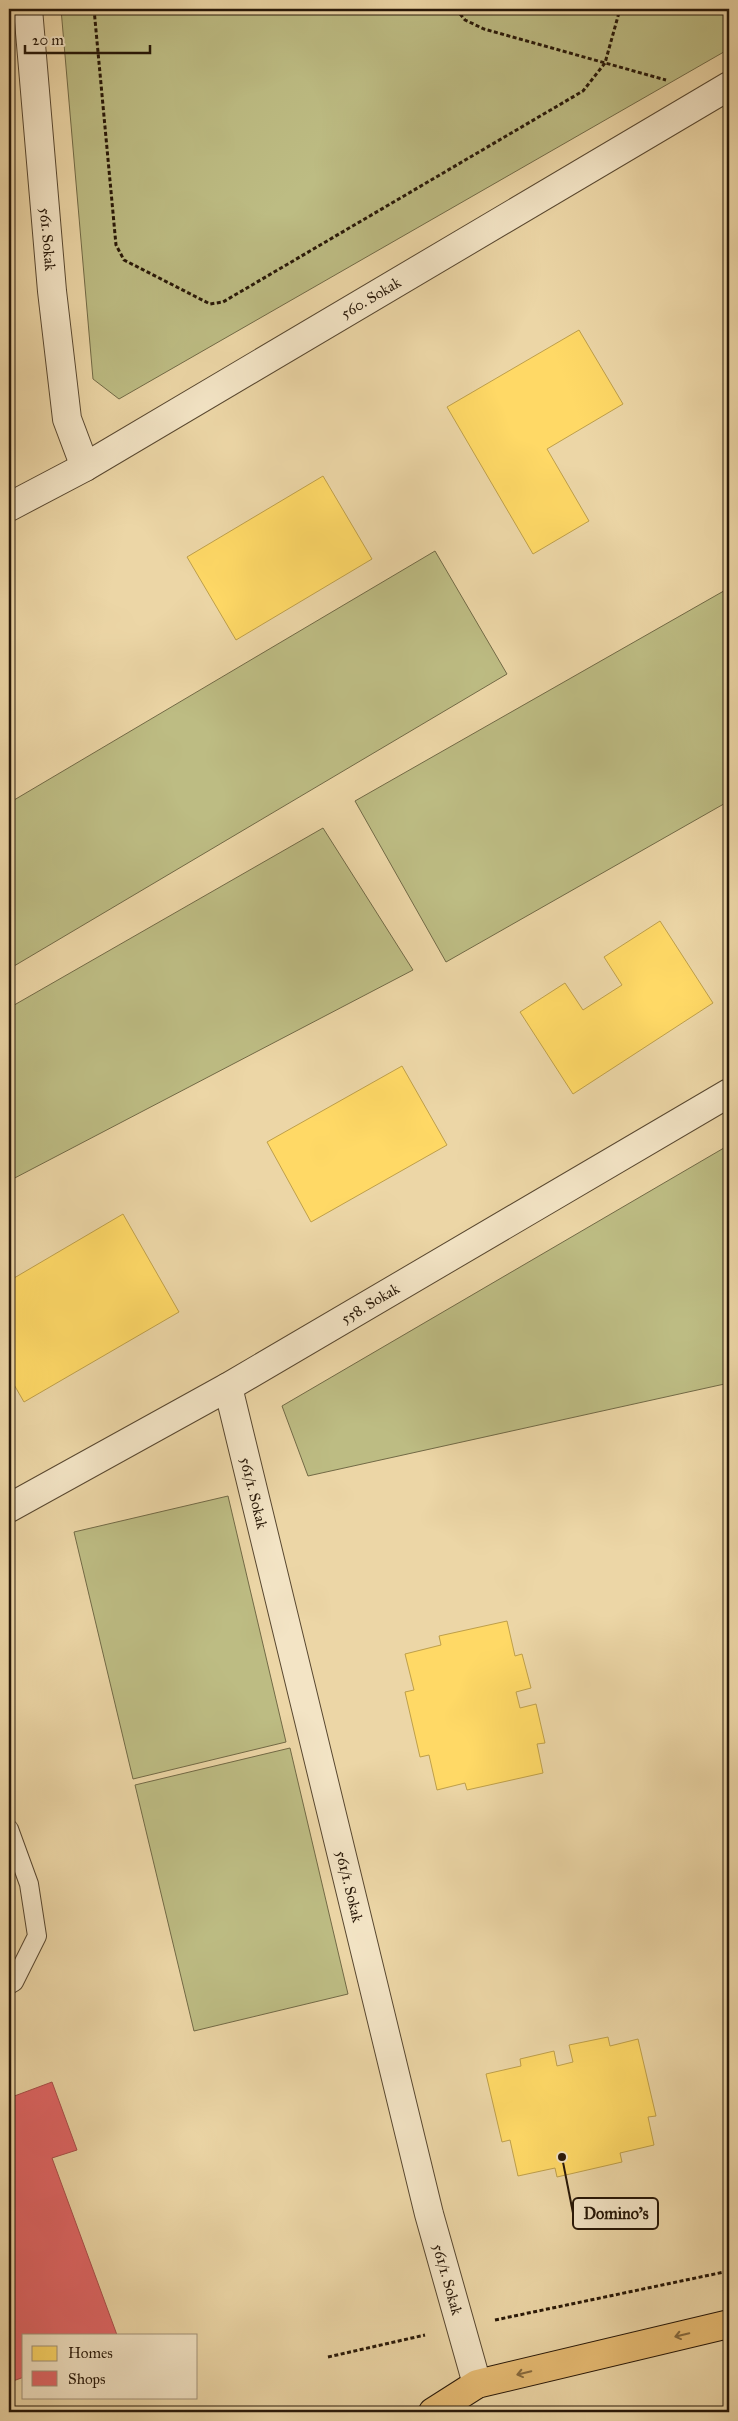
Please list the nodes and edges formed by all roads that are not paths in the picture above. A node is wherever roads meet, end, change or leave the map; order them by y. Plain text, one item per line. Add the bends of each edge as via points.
1 (28, 9) edge
2 (722, 90) edge
3 (85, 467) junction
4 (9, 507) edge
5 (729, 1093) edge
6 (228, 1387) junction
7 (9, 1508) edge
8 (9, 1829) edge
9 (9, 1985) edge
10 (729, 2324) edge
11 (477, 2384) junction
12 (433, 2412) edge

1 - 3 street, 561. Sokak via 52,291 67,419
2 - 3 street, 560. Sokak
3 - 4 street, 560. Sokak
5 - 6 street, 558. Sokak
6 - 7 street, 558. Sokak
6 - 11 street, 561/1. Sokak via 427,2204
8 - 9 lane via 29,1884 37,1936 14,1982
10 -> 11 main road
11 - 12 main road

